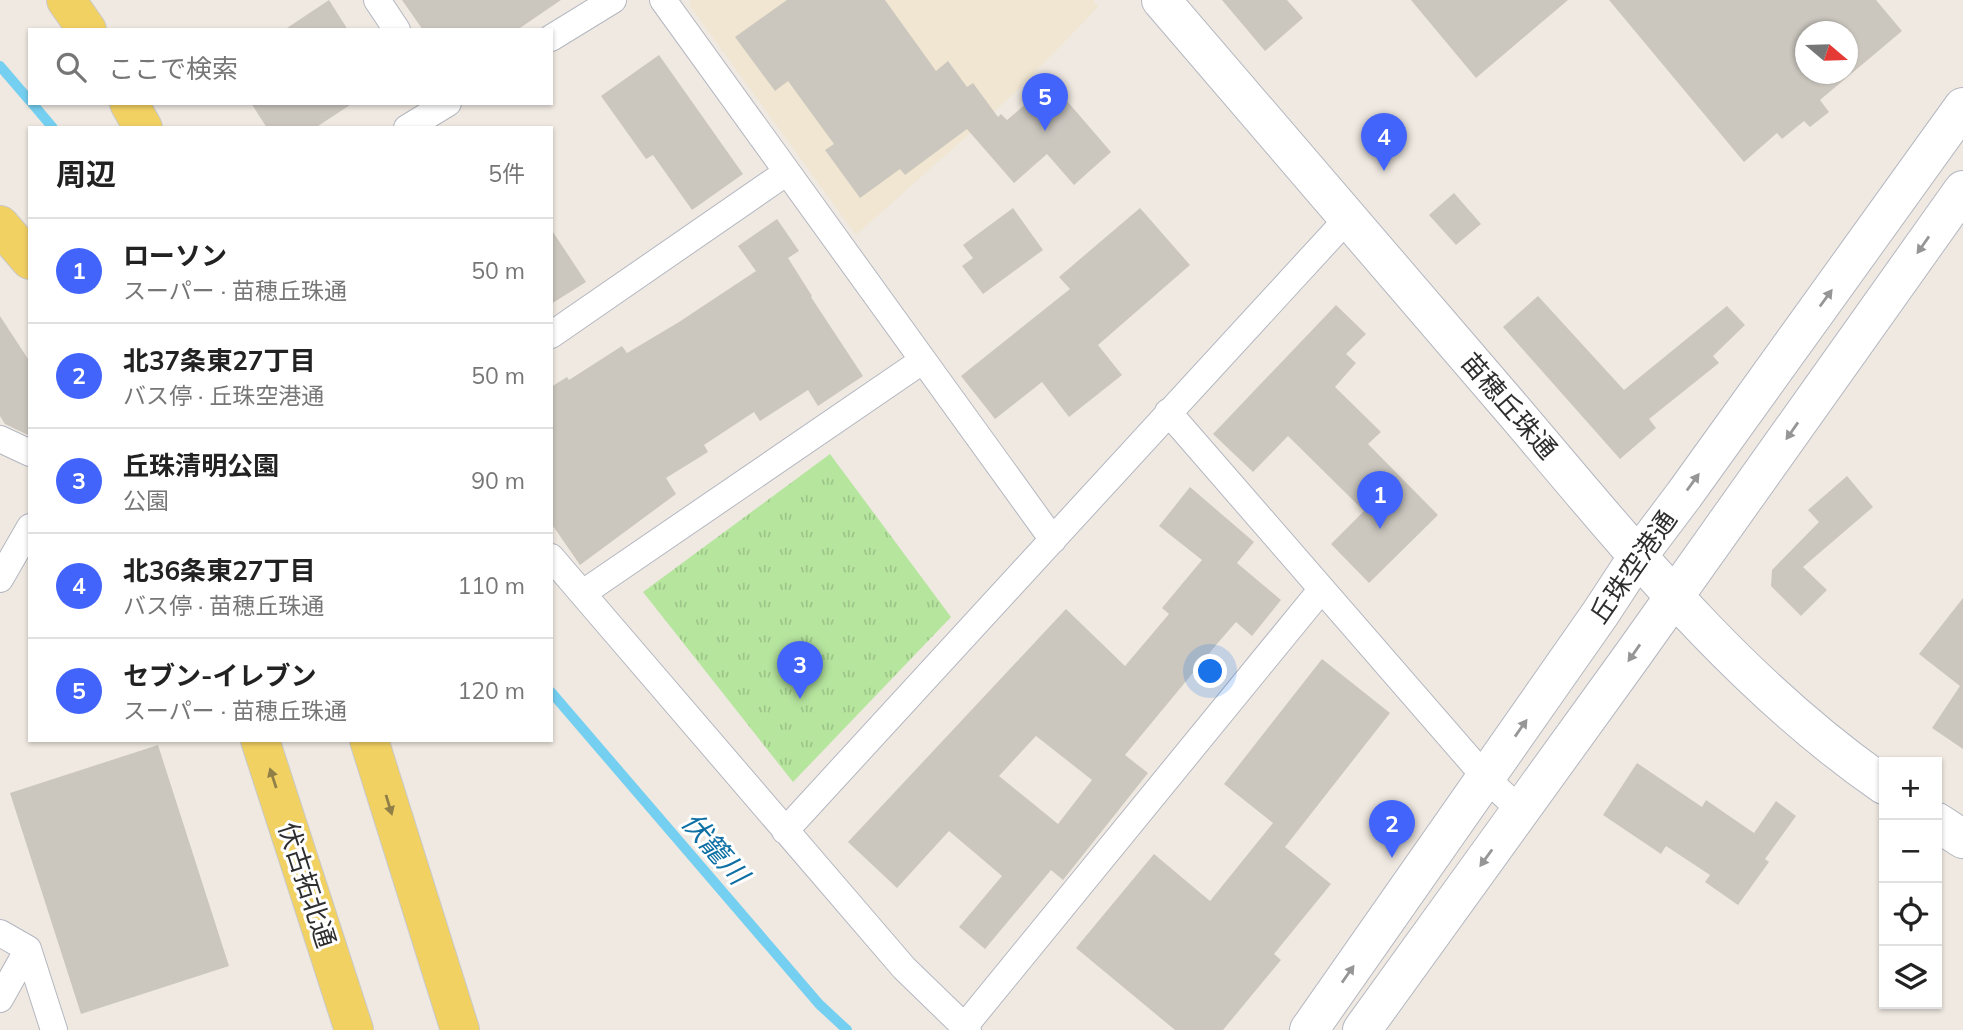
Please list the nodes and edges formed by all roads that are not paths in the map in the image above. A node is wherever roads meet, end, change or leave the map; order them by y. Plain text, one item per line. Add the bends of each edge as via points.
1 (66, 0) edge
2 (377, 0) edge
3 (613, 0) edge
4 (663, 0) edge
5 (1161, 0) edge
6 (86, 28) edge
7 (396, 28) edge
8 (553, 37) edge
9 (130, 105) edge
10 (444, 105) edge
11 (1963, 107) edge
12 (142, 126) edge
13 (410, 126) edge
14 (787, 172) junction
15 (1963, 190) edge
16 (1348, 218) junction
17 (0, 225) edge
18 (28, 258) edge
19 (553, 334) edge
20 (922, 361) junction
21 (1168, 412) junction
22 (0, 439) edge
23 (28, 452) edge
24 (28, 530) edge
25 (1053, 540) junction
26 (1637, 556) junction
27 (553, 559) edge
28 (0, 579) edge
29 (1321, 590) junction
30 (583, 593) junction
31 (1673, 597) junction
32 (261, 742) edge
33 (370, 742) edge
34 (1486, 778) junction
35 (1879, 782) edge
36 (1520, 810) junction
37 (1942, 825) edge
38 (785, 831) junction
39 (1963, 839) edge
40 (0, 933) edge
41 (28, 949) junction
42 (0, 999) edge
43 (966, 1028) edge
44 (54, 1030) edge
45 (354, 1030) edge
46 (460, 1030) edge
47 (1309, 1030) edge
48 (1362, 1030) edge

1 - 6 main road
2 - 7 street
3 - 8 street
4 - 14 street
5 - 16 main road, 苗穂丘珠通
9 - 12 main road
10 - 13 street
26 -> 11 main road, 丘珠空港通
14 - 19 street
14 - 20 street
15 -> 31 main road, 丘珠空港通
16 - 21 street
16 - 26 main road, 苗穂丘珠通
17 - 18 main road
20 - 25 street
20 - 30 street
21 - 25 street
21 - 29 street
22 - 23 street
24 - 28 street
25 - 38 street
26 - 31 main road, 苗穂丘珠通
34 -> 26 main road, 丘珠空港通
27 - 30 street
29 - 34 street
29 - 43 street
30 - 38 street
31 - 35 main road, 苗穂丘珠通 via 1773,695
31 -> 36 main road, 丘珠空港通
45 -> 32 main road, 伏古拓北通
33 -> 46 main road
34 - 36 street
47 -> 34 main road, 丘珠空港通
36 -> 48 main road, 丘珠空港通
37 - 39 main road
38 - 43 street via 904,968
40 - 41 street
41 - 42 street
41 - 44 street

